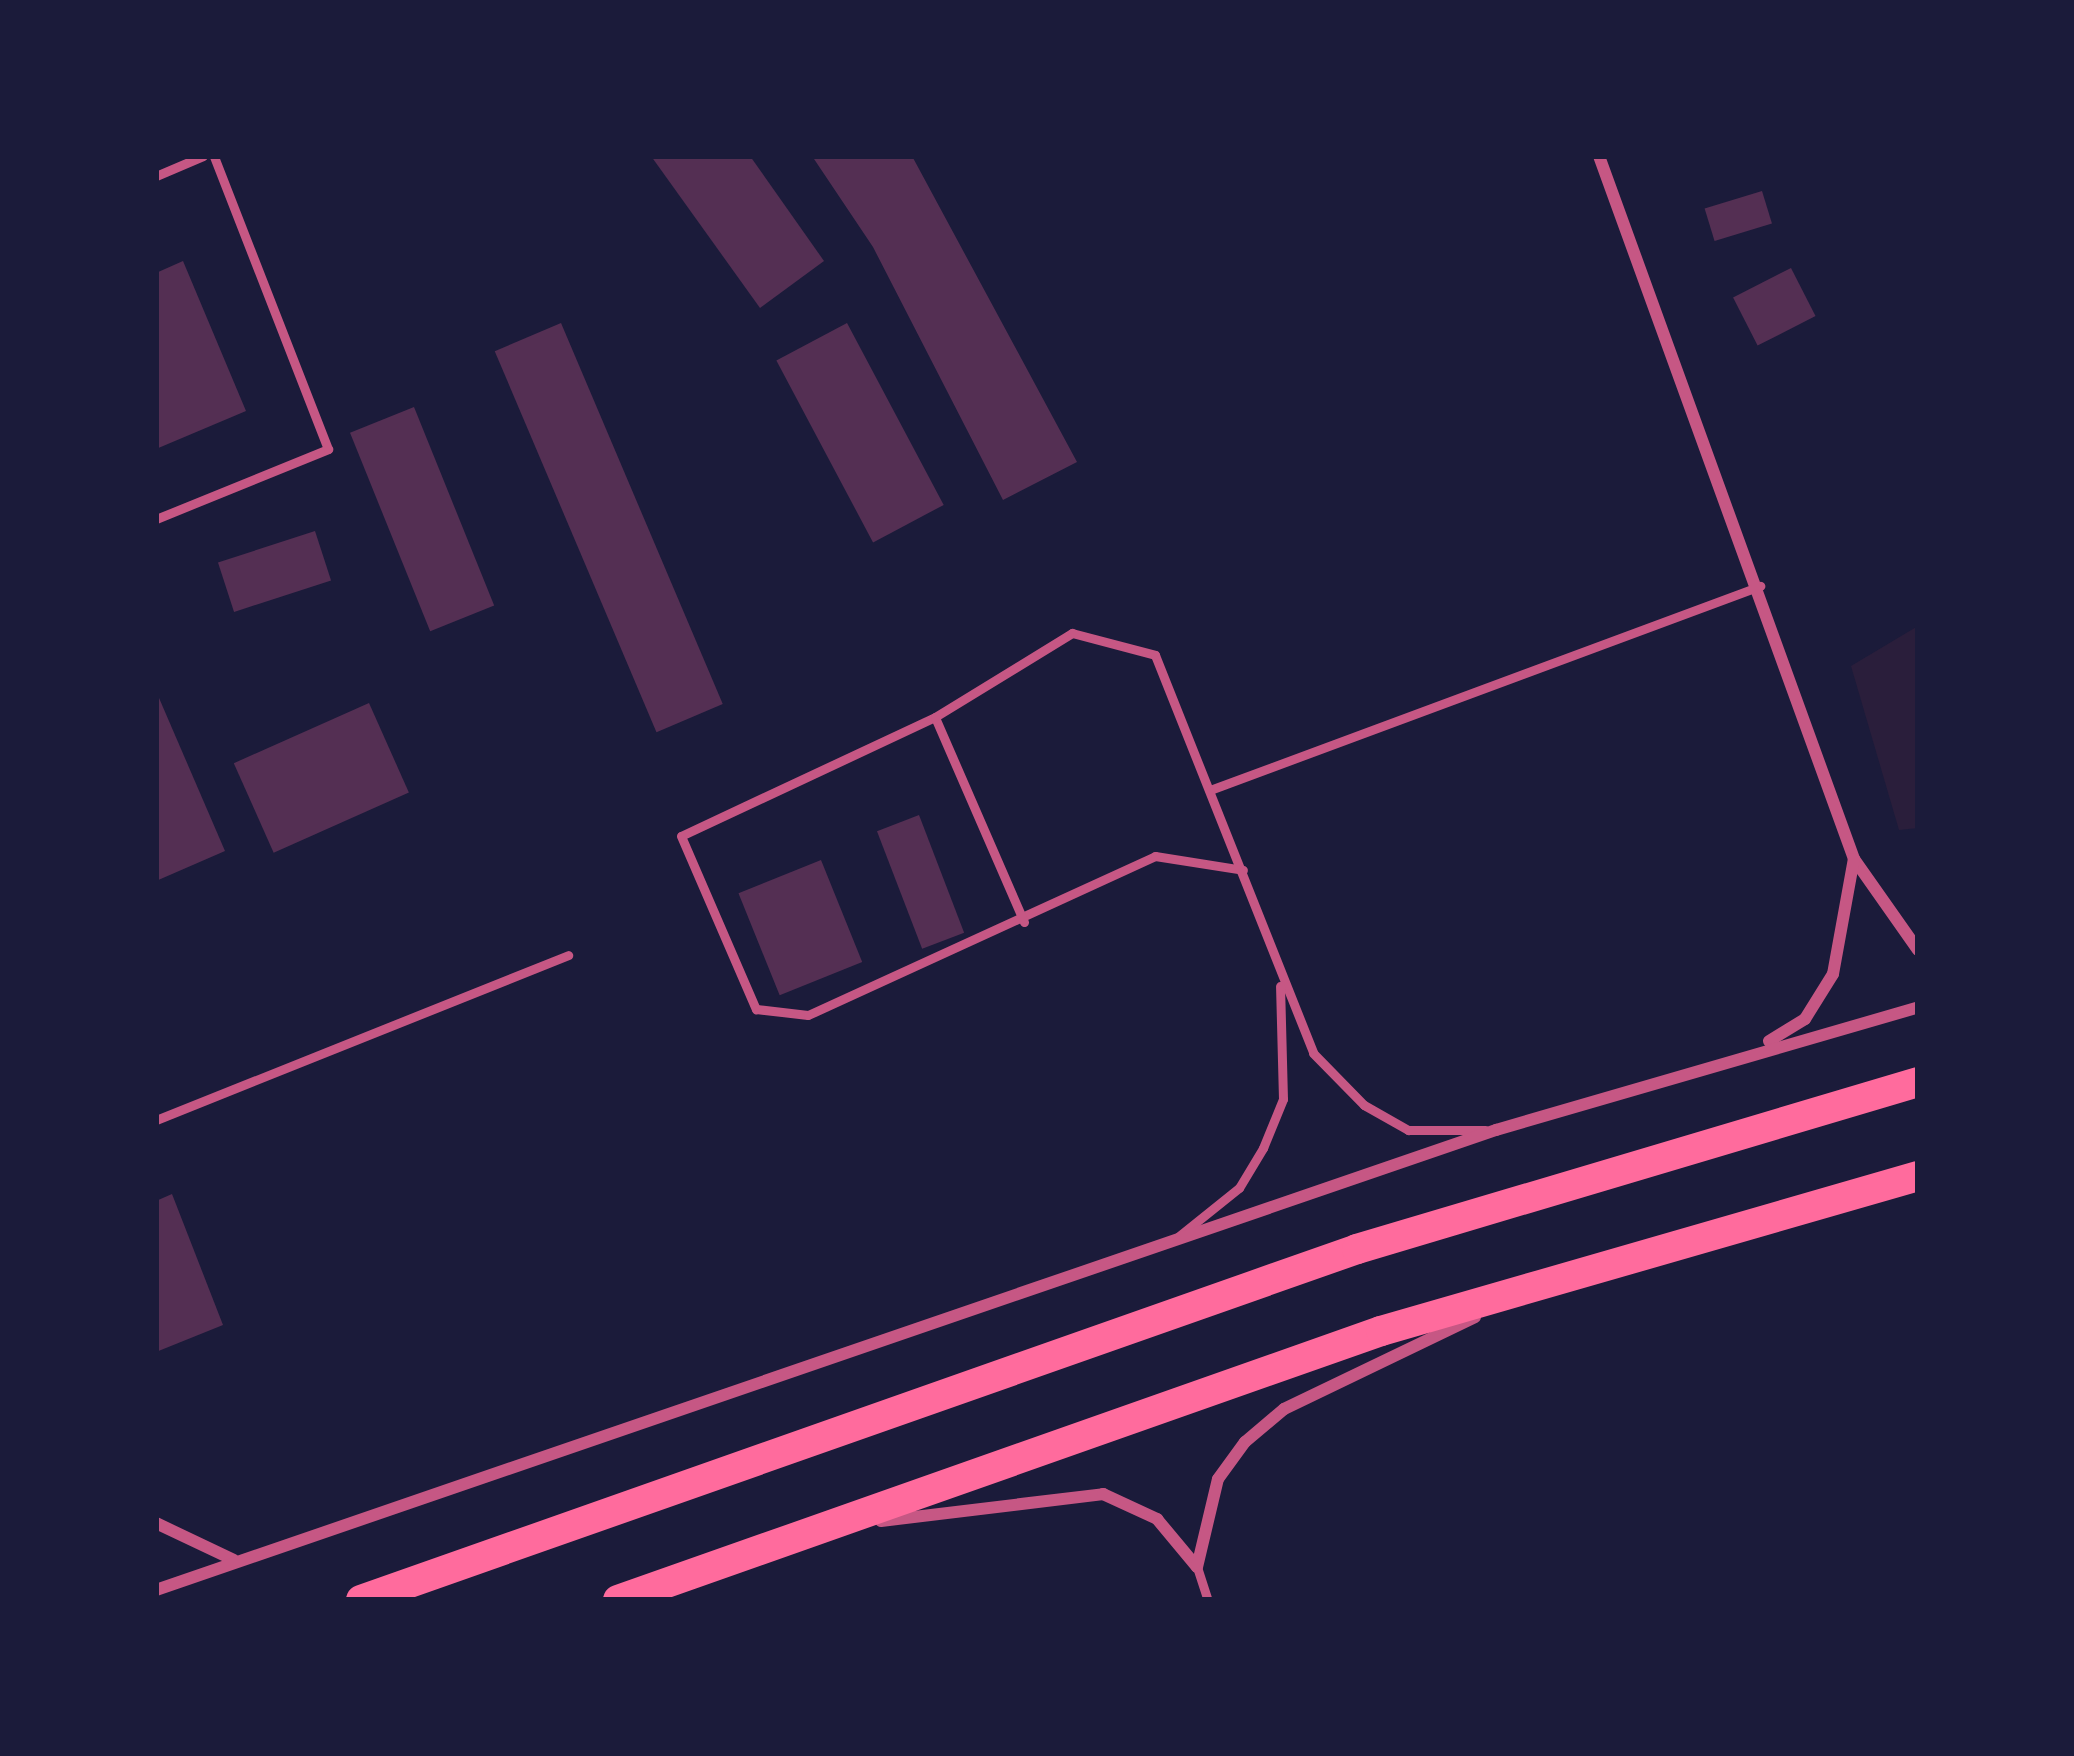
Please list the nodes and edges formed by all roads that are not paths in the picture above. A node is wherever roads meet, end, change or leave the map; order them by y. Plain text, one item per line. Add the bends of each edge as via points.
1 (203, 156) edge
2 (214, 156) edge
3 (1599, 156) edge
4 (156, 176) edge
5 (156, 519) edge
6 (1760, 586) junction
7 (935, 717) junction
8 (1210, 790) junction
9 (1854, 859) junction
10 (1243, 870) junction
11 (1024, 922) junction
12 (1918, 950) edge
13 (568, 955) dead end
14 (1279, 975) junction
15 (1918, 1006) edge
16 (1758, 1048) junction
17 (1918, 1082) edge
18 (156, 1120) edge
19 (1496, 1130) junction
20 (1918, 1176) edge
21 (1176, 1238) junction
22 (1538, 1286) junction
23 (156, 1523) edge
24 (791, 1536) junction
25 (236, 1561) junction
26 (1197, 1568) junction
27 (156, 1590) edge
28 (362, 1600) edge
29 (618, 1600) edge
30 (1208, 1600) edge

1 - 4 lane
2 - 5 lane via 328,448
3 - 6 street
6 - 8 lane
6 - 9 street
7 - 8 lane via 1072,633 1155,655
7 - 11 lane
7 - 11 lane via 681,836 746,987 756,1009 808,1015
8 - 10 lane
9 - 12 street
9 - 16 street via 1833,974 1804,1019
10 - 11 lane via 1155,856
10 - 14 lane
13 - 18 lane
14 - 19 lane via 1313,1053 1364,1105 1408,1130
14 - 21 lane via 1282,1099 1239,1188
15 - 16 street
16 - 19 street
17 - 28 highway via 1335,1256
19 - 21 street
20 - 22 highway
21 - 25 street
22 - 24 highway
22 - 26 street via 1271,1420 1218,1479
23 - 25 street
24 - 26 street via 1103,1494 1157,1519
24 - 29 highway
25 - 27 street
26 - 30 lane

